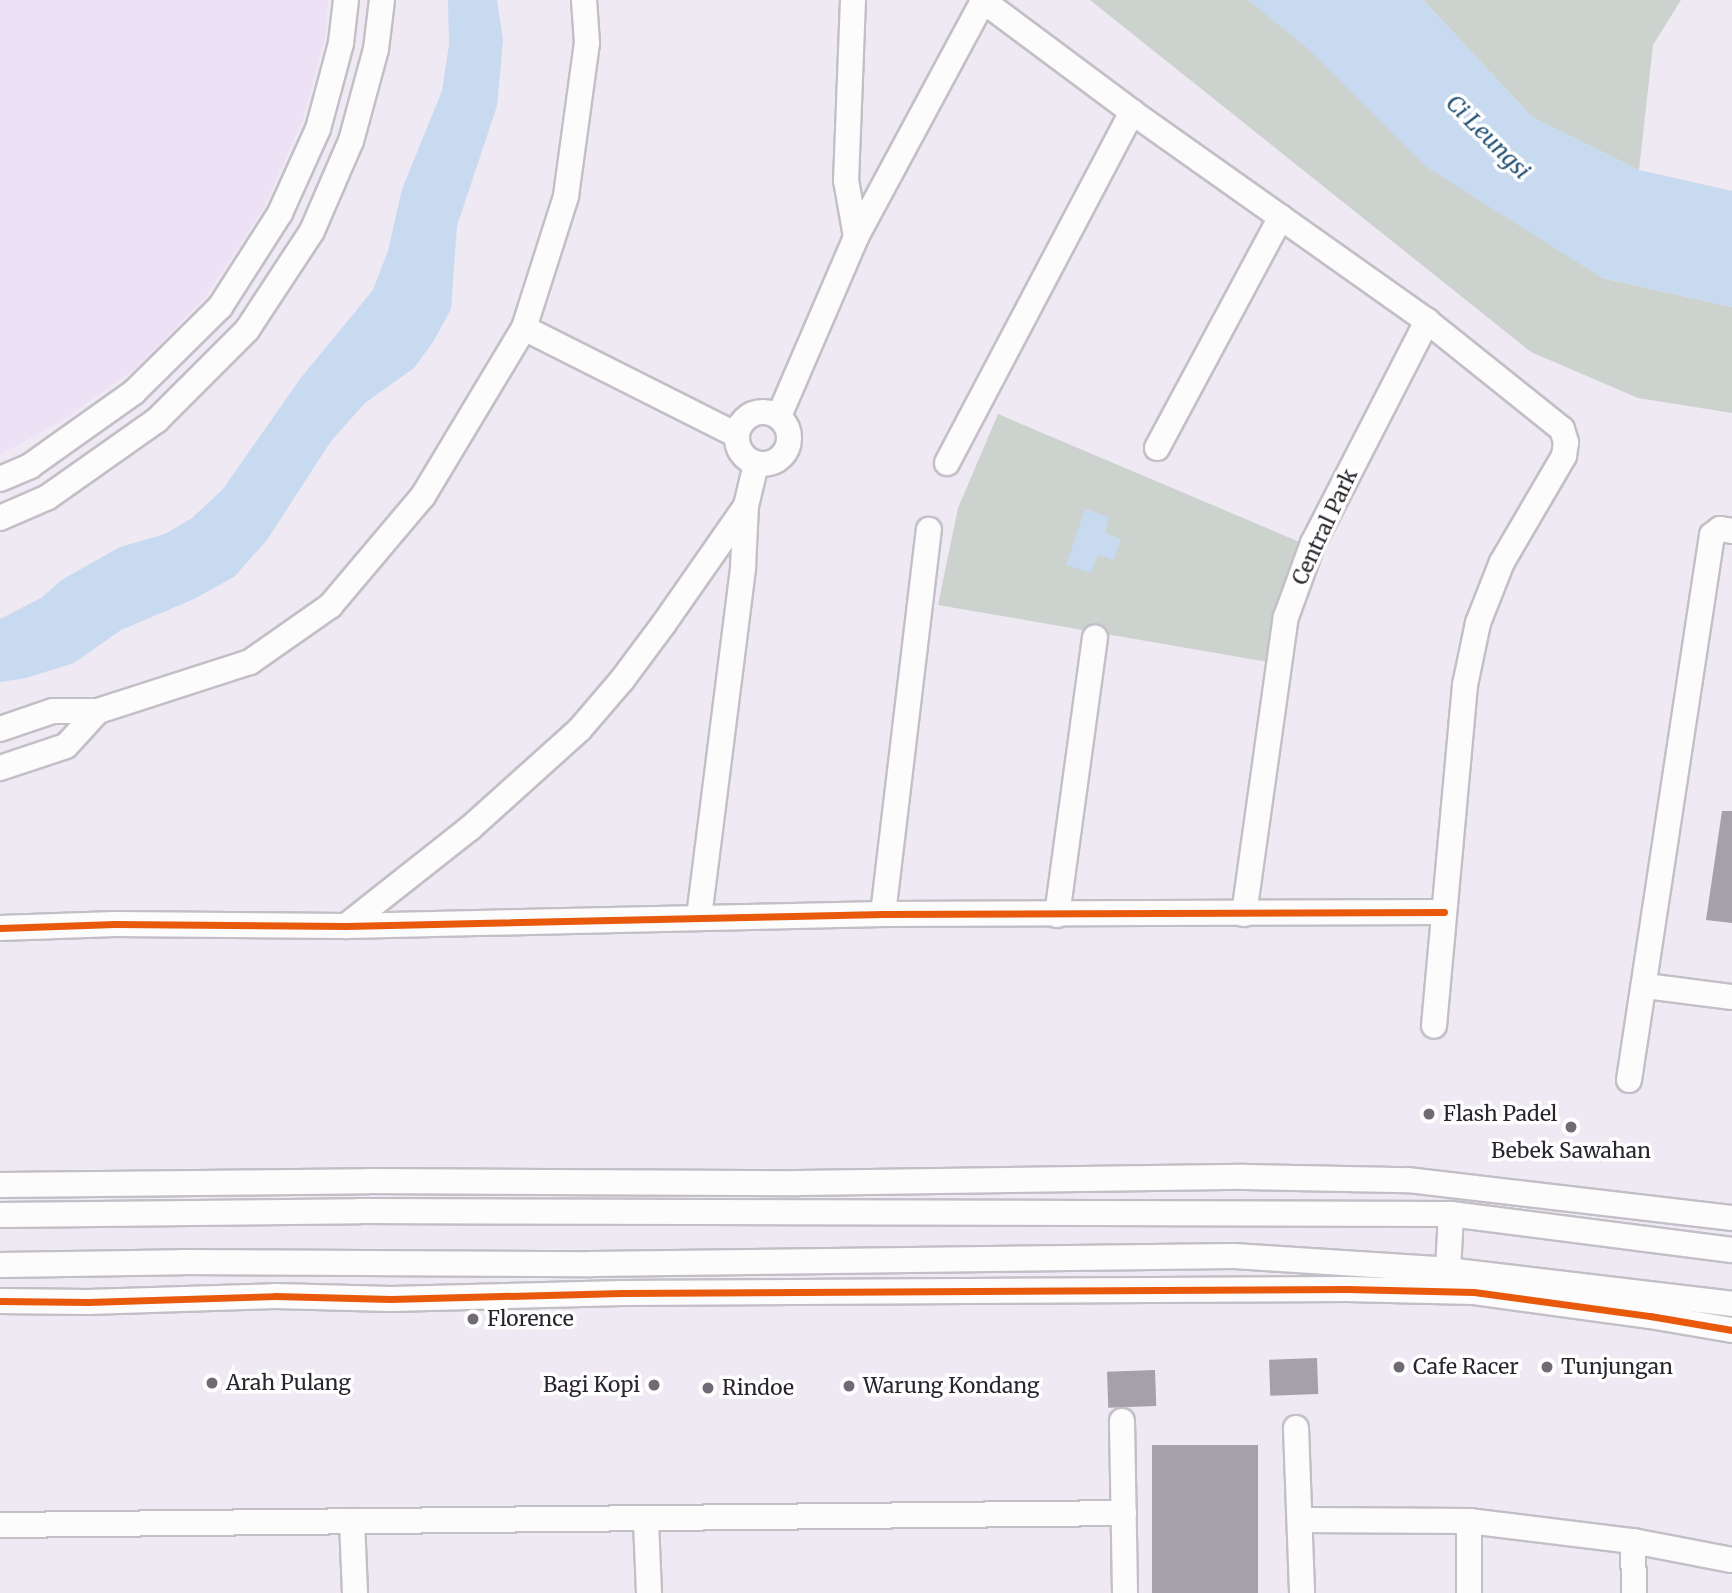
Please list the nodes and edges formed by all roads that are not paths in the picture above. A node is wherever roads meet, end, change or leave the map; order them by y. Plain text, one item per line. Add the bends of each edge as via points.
1 (346, 0) edge
2 (382, 0) edge
3 (583, 0) edge
4 (853, 0) edge
5 (982, 1) edge
6 (1132, 112) junction
7 (1281, 217) junction
8 (856, 237) junction
9 (1427, 321) junction
10 (524, 328) junction
11 (779, 416) junction
12 (737, 435) junction
13 (1157, 448) dead end
14 (947, 463) dead end
15 (756, 464) junction
16 (0, 479) edge
17 (746, 506) junction
18 (0, 518) edge
19 (929, 530) dead end
20 (1732, 531) edge
21 (1095, 638) dead end
22 (98, 711) junction
23 (0, 729) edge
24 (0, 768) edge
25 (1444, 912) junction
26 (883, 914) junction
27 (1244, 914) junction
28 (1057, 915) junction
29 (699, 917) junction
30 (346, 926) junction
31 (0, 928) edge
32 (1646, 986) junction
33 (1732, 998) edge
34 (1434, 1026) dead end
35 (1629, 1080) dead end
36 (798, 1183) junction
37 (0, 1185) edge
38 (829, 1212) junction
39 (1451, 1214) junction
40 (0, 1215) edge
41 (1732, 1218) edge
42 (1732, 1250) edge
43 (764, 1262) junction
44 (246, 1264) junction
45 (0, 1265) edge
46 (1448, 1270) junction
47 (724, 1294) junction
48 (275, 1296) junction
49 (0, 1301) edge
50 (1722, 1302) edge
51 (1732, 1323) edge
52 (1732, 1331) edge
53 (1122, 1421) dead end
54 (1296, 1427) dead end
55 (1124, 1513) junction
56 (1301, 1520) junction
57 (352, 1521) junction
58 (646, 1521) junction
59 (1469, 1521) junction
60 (0, 1525) edge
61 (1633, 1541) junction
62 (1732, 1560) edge
63 (355, 1593) edge
64 (649, 1593) edge
65 (1125, 1593) edge
66 (1302, 1593) edge
67 (1469, 1593) edge
68 (1634, 1593) edge

1 - 16 street via 341,43 318,129 280,214 220,307 134,392 30,466
2 - 18 street via 376,49 351,141 312,231 247,330 157,420 48,497
3 - 10 street via 587,43 566,196
4 - 8 street via 846,180
5 - 6 street
5 - 8 street
6 - 7 street
6 - 14 street
7 - 9 street
7 - 13 street
8 - 11 street
9 - 25 street via 1562,429 1566,442 1564,456 1502,562 1478,623 1465,685
9 - 27 street, Central Park via 1313,543 1286,617
10 - 12 street
10 - 22 street via 424,496 330,606 250,662
11 - 12 street via 761,411 744,418
11 - 15 street via 789,431 787,450 774,462
12 - 15 street via 741,453
15 - 17 street
17 - 29 street via 743,567
17 - 30 street via 647,647 580,729 469,829
19 - 26 street
20 - 32 street via 1720,529 1712,535
21 - 28 street
22 - 23 street via 54,711
22 - 24 street via 66,746
25 - 27 street
25 - 34 street
26 - 28 street
26 - 29 street
27 - 28 street
29 - 30 street
30 - 31 street
32 - 33 street
32 - 35 street
36 - 37 street
36 - 38 street
36 - 41 street via 1245,1177 1408,1180
38 - 39 street
38 - 40 street
39 - 42 street
39 - 46 street
43 - 44 street
43 - 46 street via 1234,1256
43 - 47 street
44 - 45 street
44 - 48 street
46 - 50 street
47 - 48 street via 391,1299
47 - 52 street via 1149,1288 1474,1292 1650,1315
48 - 49 street
50 - 51 street
53 - 55 street
54 - 56 street
55 - 58 street
55 - 65 street
56 - 59 street
56 - 66 street
57 - 58 street
57 - 60 street
57 - 63 street
58 - 64 street
59 - 61 street
59 - 67 street
61 - 62 street
61 - 68 street

